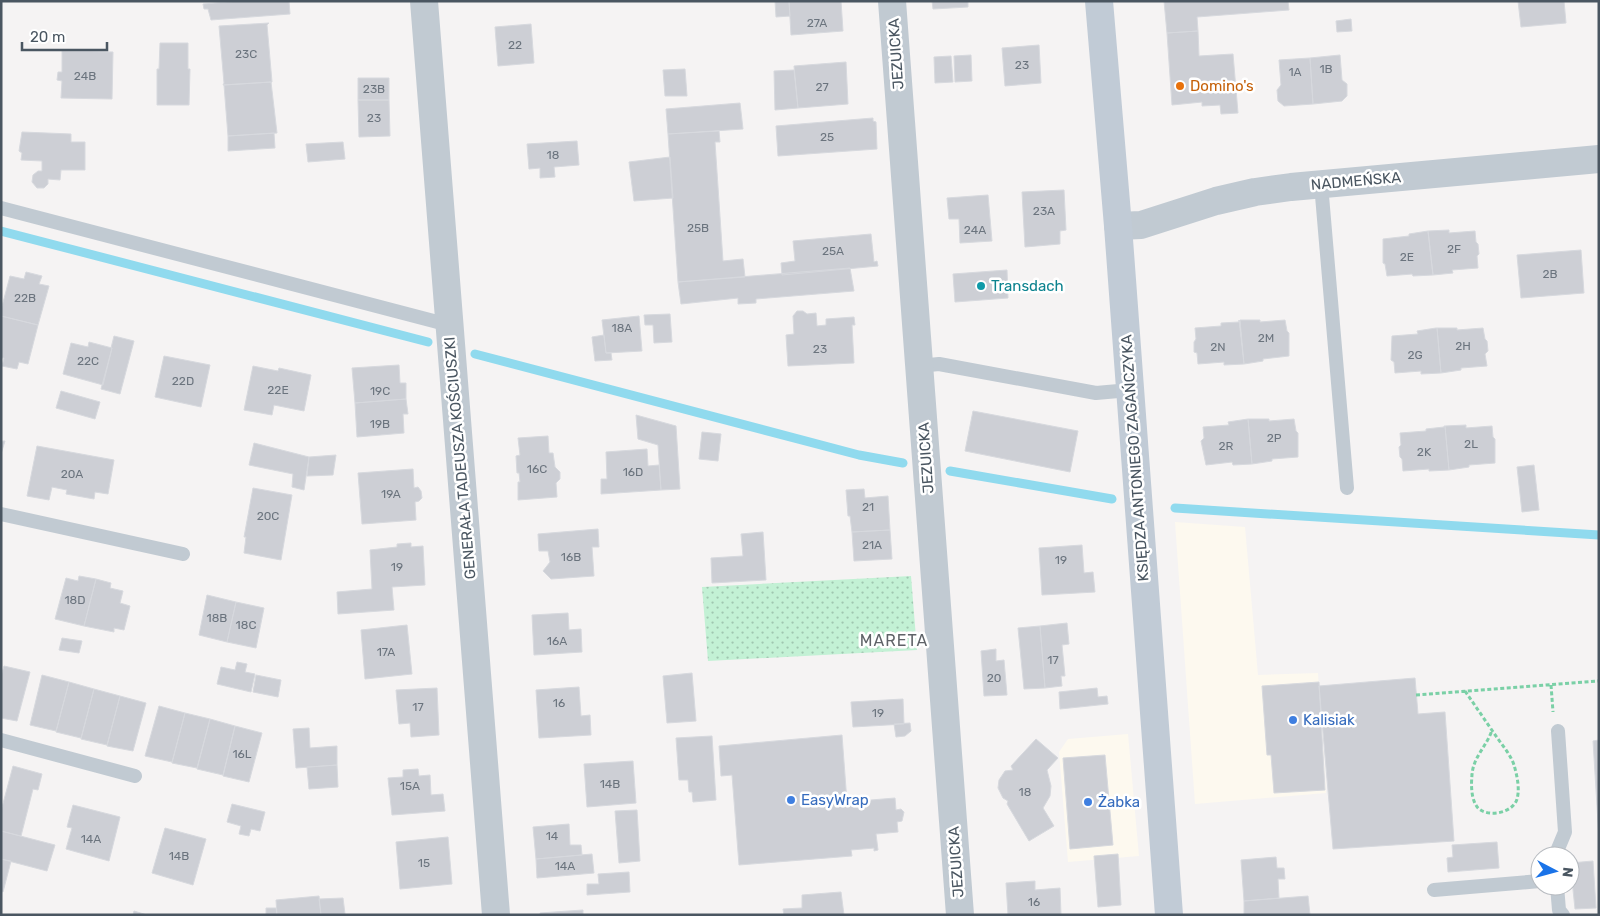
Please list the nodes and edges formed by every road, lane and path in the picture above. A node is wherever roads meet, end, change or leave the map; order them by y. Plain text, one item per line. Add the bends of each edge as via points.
1 (424, 1) edge
2 (892, 1) edge
3 (1099, 1) edge
4 (1599, 159) edge
5 (1320, 184) junction
6 (1, 208) edge
7 (1118, 226) junction
8 (449, 325) junction
9 (919, 366) junction
10 (1130, 390) junction
11 (1347, 488) dead end
12 (1, 514) edge
13 (183, 554) dead end
14 (1599, 681) edge
15 (1465, 691) junction
16 (1416, 695) dead end
17 (1492, 730) junction
18 (1558, 731) dead end
19 (1, 740) edge
20 (135, 776) dead end
21 (1559, 846) edge
22 (1530, 882) edge
23 (1434, 890) dead end
24 (1558, 896) edge
25 (496, 915) edge
26 (960, 915) edge
27 (1169, 915) edge
28 (1563, 915) edge

1 - 8 street, GENERAŁA TADEUSZA KOŚCIUSZKI
2 - 9 street, JEZUICKA
3 - 7 street, KSIĘDZA ANTONIEGO ZAGAŃCZYKA
4 - 5 street, NADMEŃSKA
5 - 7 street, NADMEŃSKA via 1256,192 1141,225
5 - 11 lane
6 - 8 lane
7 - 10 street, KSIĘDZA ANTONIEGO ZAGAŃCZYKA
8 - 25 street, GENERAŁA TADEUSZA KOŚCIUSZKI
9 - 10 lane via 939,364 1096,393
9 - 26 street, JEZUICKA
10 - 27 street, KSIĘDZA ANTONIEGO ZAGAŃCZYKA
12 - 13 lane
14 - 15 path
15 - 16 path
15 - 17 path
17 - 17 path via 1513,763 1517,801 1512,807 1485,813 1477,808 1473,798 1472,773 1475,759
18 - 21 lane via 1565,832
19 - 20 lane
22 - 23 lane
24 - 28 lane via 1559,910

